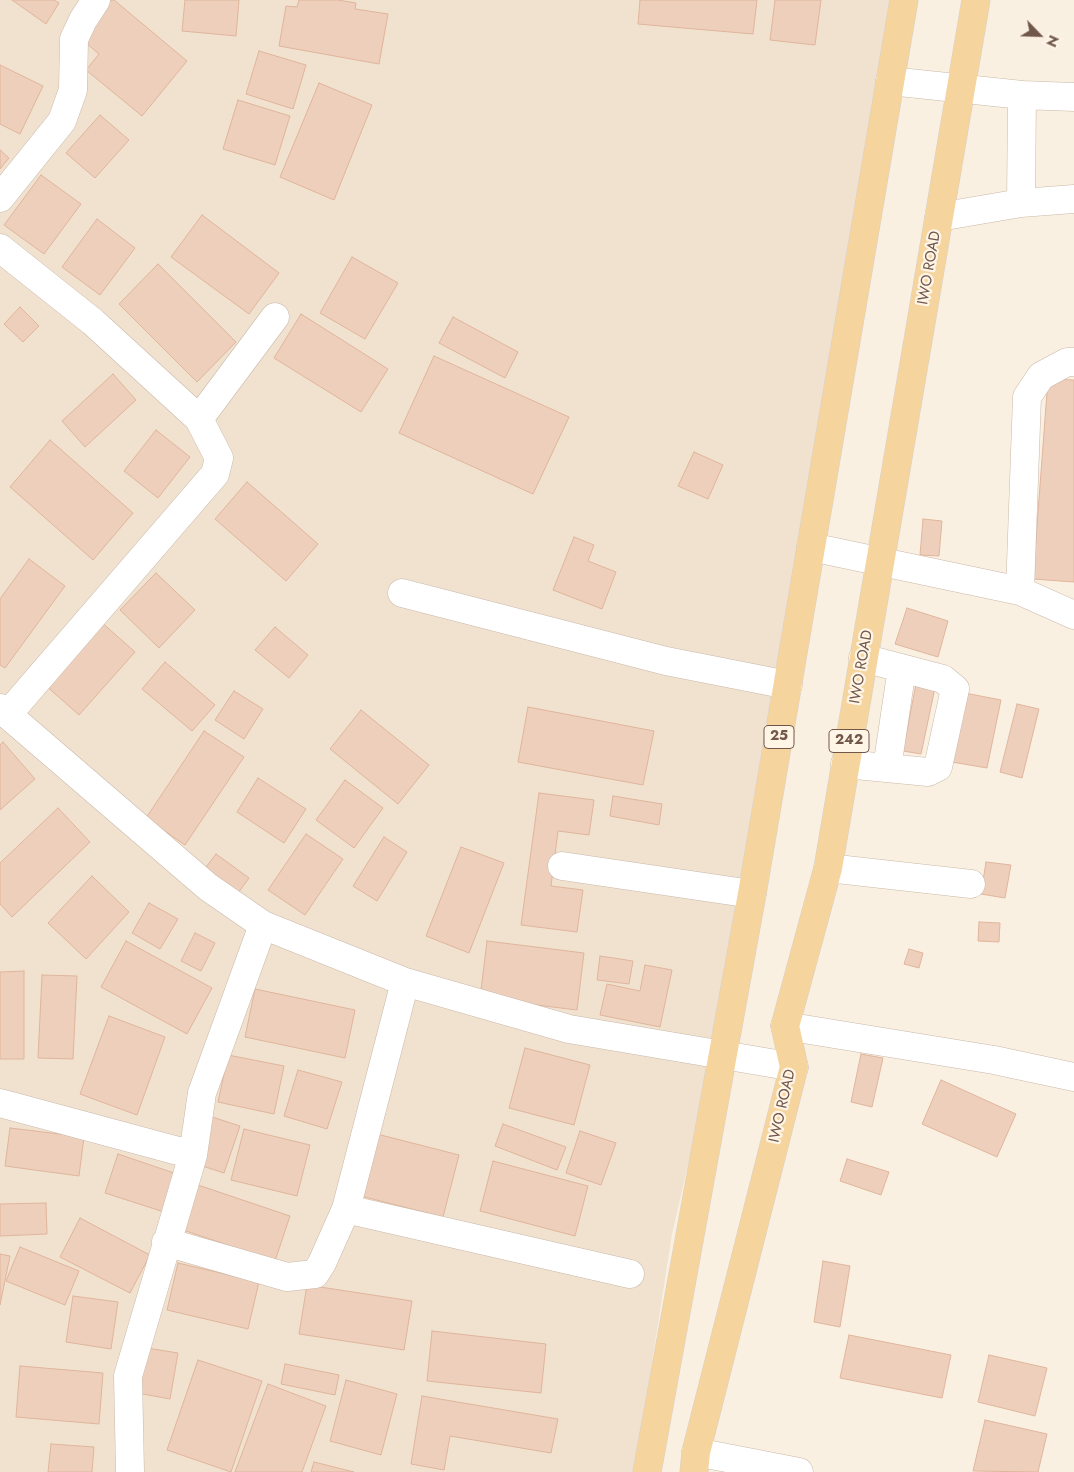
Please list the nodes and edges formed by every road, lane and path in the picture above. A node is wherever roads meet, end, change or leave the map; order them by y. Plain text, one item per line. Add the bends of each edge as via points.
1 (96, 0) edge
2 (904, 0) edge
3 (976, 0) edge
4 (890, 81) junction
5 (960, 90) junction
6 (1022, 95) junction
7 (1074, 97) edge
8 (0, 198) edge
9 (1074, 198) edge
10 (1021, 203) junction
11 (939, 217) junction
12 (0, 248) edge
13 (275, 317) dead end
14 (1074, 362) edge
15 (199, 419) junction
16 (811, 547) junction
17 (880, 562) junction
18 (1020, 590) junction
19 (402, 593) dead end
20 (1074, 615) edge
21 (864, 658) junction
22 (902, 668) junction
23 (788, 685) junction
24 (4, 710) edge
25 (845, 764) junction
26 (887, 768) junction
27 (562, 866) dead end
28 (828, 868) junction
29 (971, 884) dead end
30 (752, 894) junction
31 (263, 925) junction
32 (405, 982) junction
33 (785, 1026) junction
34 (723, 1054) junction
35 (794, 1067) junction
36 (1074, 1077) edge
37 (0, 1103) edge
38 (193, 1155) junction
39 (346, 1209) junction
40 (166, 1242) junction
41 (630, 1274) dead end
42 (695, 1462) edge
43 (130, 1472) edge
44 (647, 1472) edge
45 (799, 1472) edge

1 - 8 street via 74,39 73,90 62,121
2 - 4 main road, 25
3 - 5 main road, IWO ROAD / 242
4 - 5 street
4 - 16 main road, 25
5 - 6 street
5 - 11 main road, IWO ROAD / 242
6 - 7 street
6 - 10 street
9 - 10 street
10 - 11 street
11 - 17 main road, IWO ROAD / 242
12 - 15 street via 92,322
13 - 15 street
14 - 18 street via 1067,362 1041,376 1027,397
15 - 24 street via 219,458 216,474
16 - 17 street
16 - 23 main road, 25
17 - 18 street
17 - 21 main road, IWO ROAD / 242
18 - 20 street
19 - 23 street via 666,661
21 - 22 street
21 - 25 main road, IWO ROAD / 242
22 - 26 street
22 - 26 street via 942,679 955,689 938,767 928,772
23 - 30 main road, 25
24 - 31 street via 208,887
25 - 26 street
25 - 28 main road, IWO ROAD / 242
27 - 30 street
28 - 29 street
28 - 33 main road, IWO ROAD / 242
30 - 34 main road, 25
31 - 32 street
31 - 38 street via 202,1093
32 - 34 street via 569,1029
32 - 39 street
33 - 35 main road, IWO ROAD / 242
33 - 36 street via 994,1060
34 - 35 street
34 - 44 main road, 25
35 - 42 main road, IWO ROAD / 242
37 - 38 street
38 - 40 street
39 - 40 street via 322,1263 314,1274 306,1277 287,1277
39 - 41 street
40 - 43 street via 128,1376
42 - 45 street

